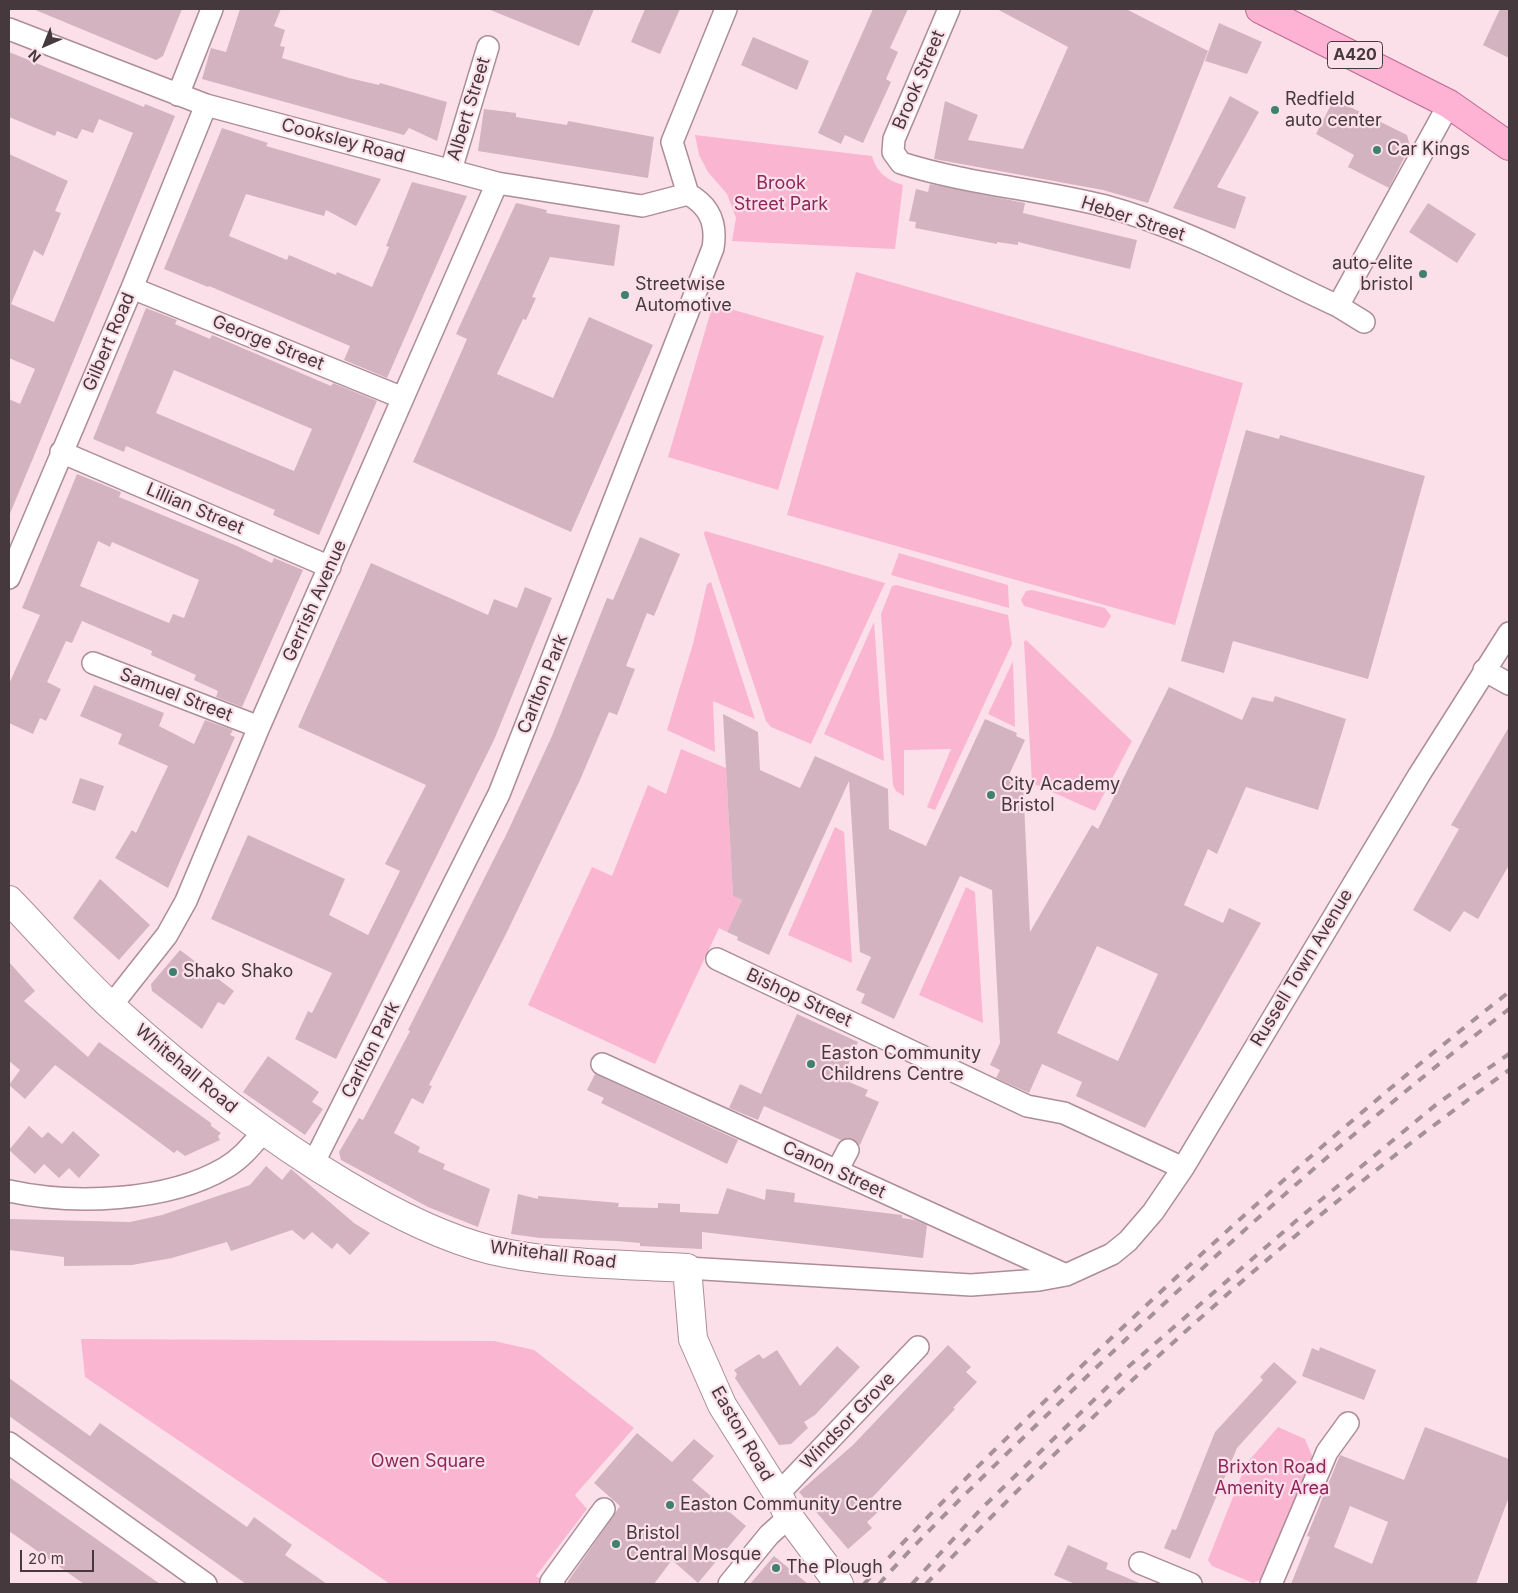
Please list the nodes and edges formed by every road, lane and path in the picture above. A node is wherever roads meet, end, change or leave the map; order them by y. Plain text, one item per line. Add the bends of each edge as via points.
1 (212, 9) edge
2 (726, 9) edge
3 (949, 9) edge
4 (1267, 10) edge
5 (9, 29) edge
6 (488, 47) dead end
7 (178, 95) junction
8 (1449, 104) junction
9 (206, 105) junction
10 (1509, 146) edge
11 (893, 152) joint
12 (451, 170) junction
13 (497, 183) junction
14 (688, 194) junction
15 (132, 288) junction
16 (1338, 306) junction
17 (1364, 322) dead end
18 (403, 398) junction
19 (61, 452) junction
20 (330, 567) junction
21 (9, 578) edge
22 (1509, 632) edge
23 (93, 663) dead end
24 (1484, 670) junction
25 (1509, 684) edge
26 (259, 727) junction
27 (9, 900) edge
28 (717, 959) dead end
29 (111, 1006) junction
30 (602, 1064) dead end
31 (264, 1131) junction
32 (848, 1150) dead end
33 (313, 1164) junction
34 (1183, 1168) junction
35 (837, 1171) junction
36 (9, 1191) edge
37 (687, 1268) junction
38 (1066, 1276) junction
39 (918, 1347) dead end
40 (1348, 1424) dead end
41 (9, 1444) edge
42 (783, 1506) junction
43 (604, 1509) dead end
44 (1140, 1564) dead end
45 (553, 1583) edge
46 (206, 1584) edge
47 (729, 1584) edge
48 (839, 1584) edge
49 (1191, 1584) edge
50 (1271, 1584) edge

1 - 7 street
2 - 14 street via 672,142
3 - 11 street, Brook Street via 894,139
4 - 8 main road, A420
5 - 7 street, Cooksley Road
6 - 12 street, Albert Street
7 - 9 street, Cooksley Road
8 - 10 main road, A420
8 - 16 street
9 - 12 street, Cooksley Road
9 - 15 street, Gilbert Road
11 - 16 street, Heber Street via 901,163 915,168 1105,206 1169,228
12 - 13 street, Cooksley Road
13 - 14 street, Cooksley Road via 642,206
13 - 18 street, Gerrish Avenue
14 - 33 street, Carlton Park via 704,205 713,220 715,234 700,284 499,794
15 - 18 street, George Street
15 - 19 street, Gilbert Road
16 - 17 street, Heber Street
18 - 20 street, Gerrish Avenue
19 - 20 street, Lillian Street
19 - 21 street, Gilbert Road
20 - 26 street, Gerrish Avenue
22 - 24 street, Russell Town Avenue
23 - 26 street, Samuel Street
24 - 25 street
24 - 34 street, Russell Town Avenue
26 - 29 street, Gerrish Avenue via 186,901 167,935
27 - 29 main road, Whitehall Road
28 - 34 street, Bishop Street via 1027,1106 1064,1113
29 - 31 main road, Whitehall Road via 222,1100
30 - 35 street, Canon Street
31 - 33 main road, Whitehall Road
31 - 36 street via 226,1167 201,1179 159,1191 96,1198 52,1197
32 - 35 street
33 - 37 main road, Whitehall Road via 382,1206 491,1250 558,1260
34 - 38 street, Russell Town Avenue via 1153,1212 1128,1241 1112,1254
35 - 38 street, Canon Street
37 - 38 street, Whitehall Road via 971,1285
37 - 42 main road, Easton Road via 693,1338 722,1405
39 - 42 street, Windsor Grove
40 - 50 street via 1324,1459
41 - 46 street
42 - 47 street, Windsor Grove via 769,1535
42 - 48 main road, Easton Road
43 - 45 street
44 - 49 street

